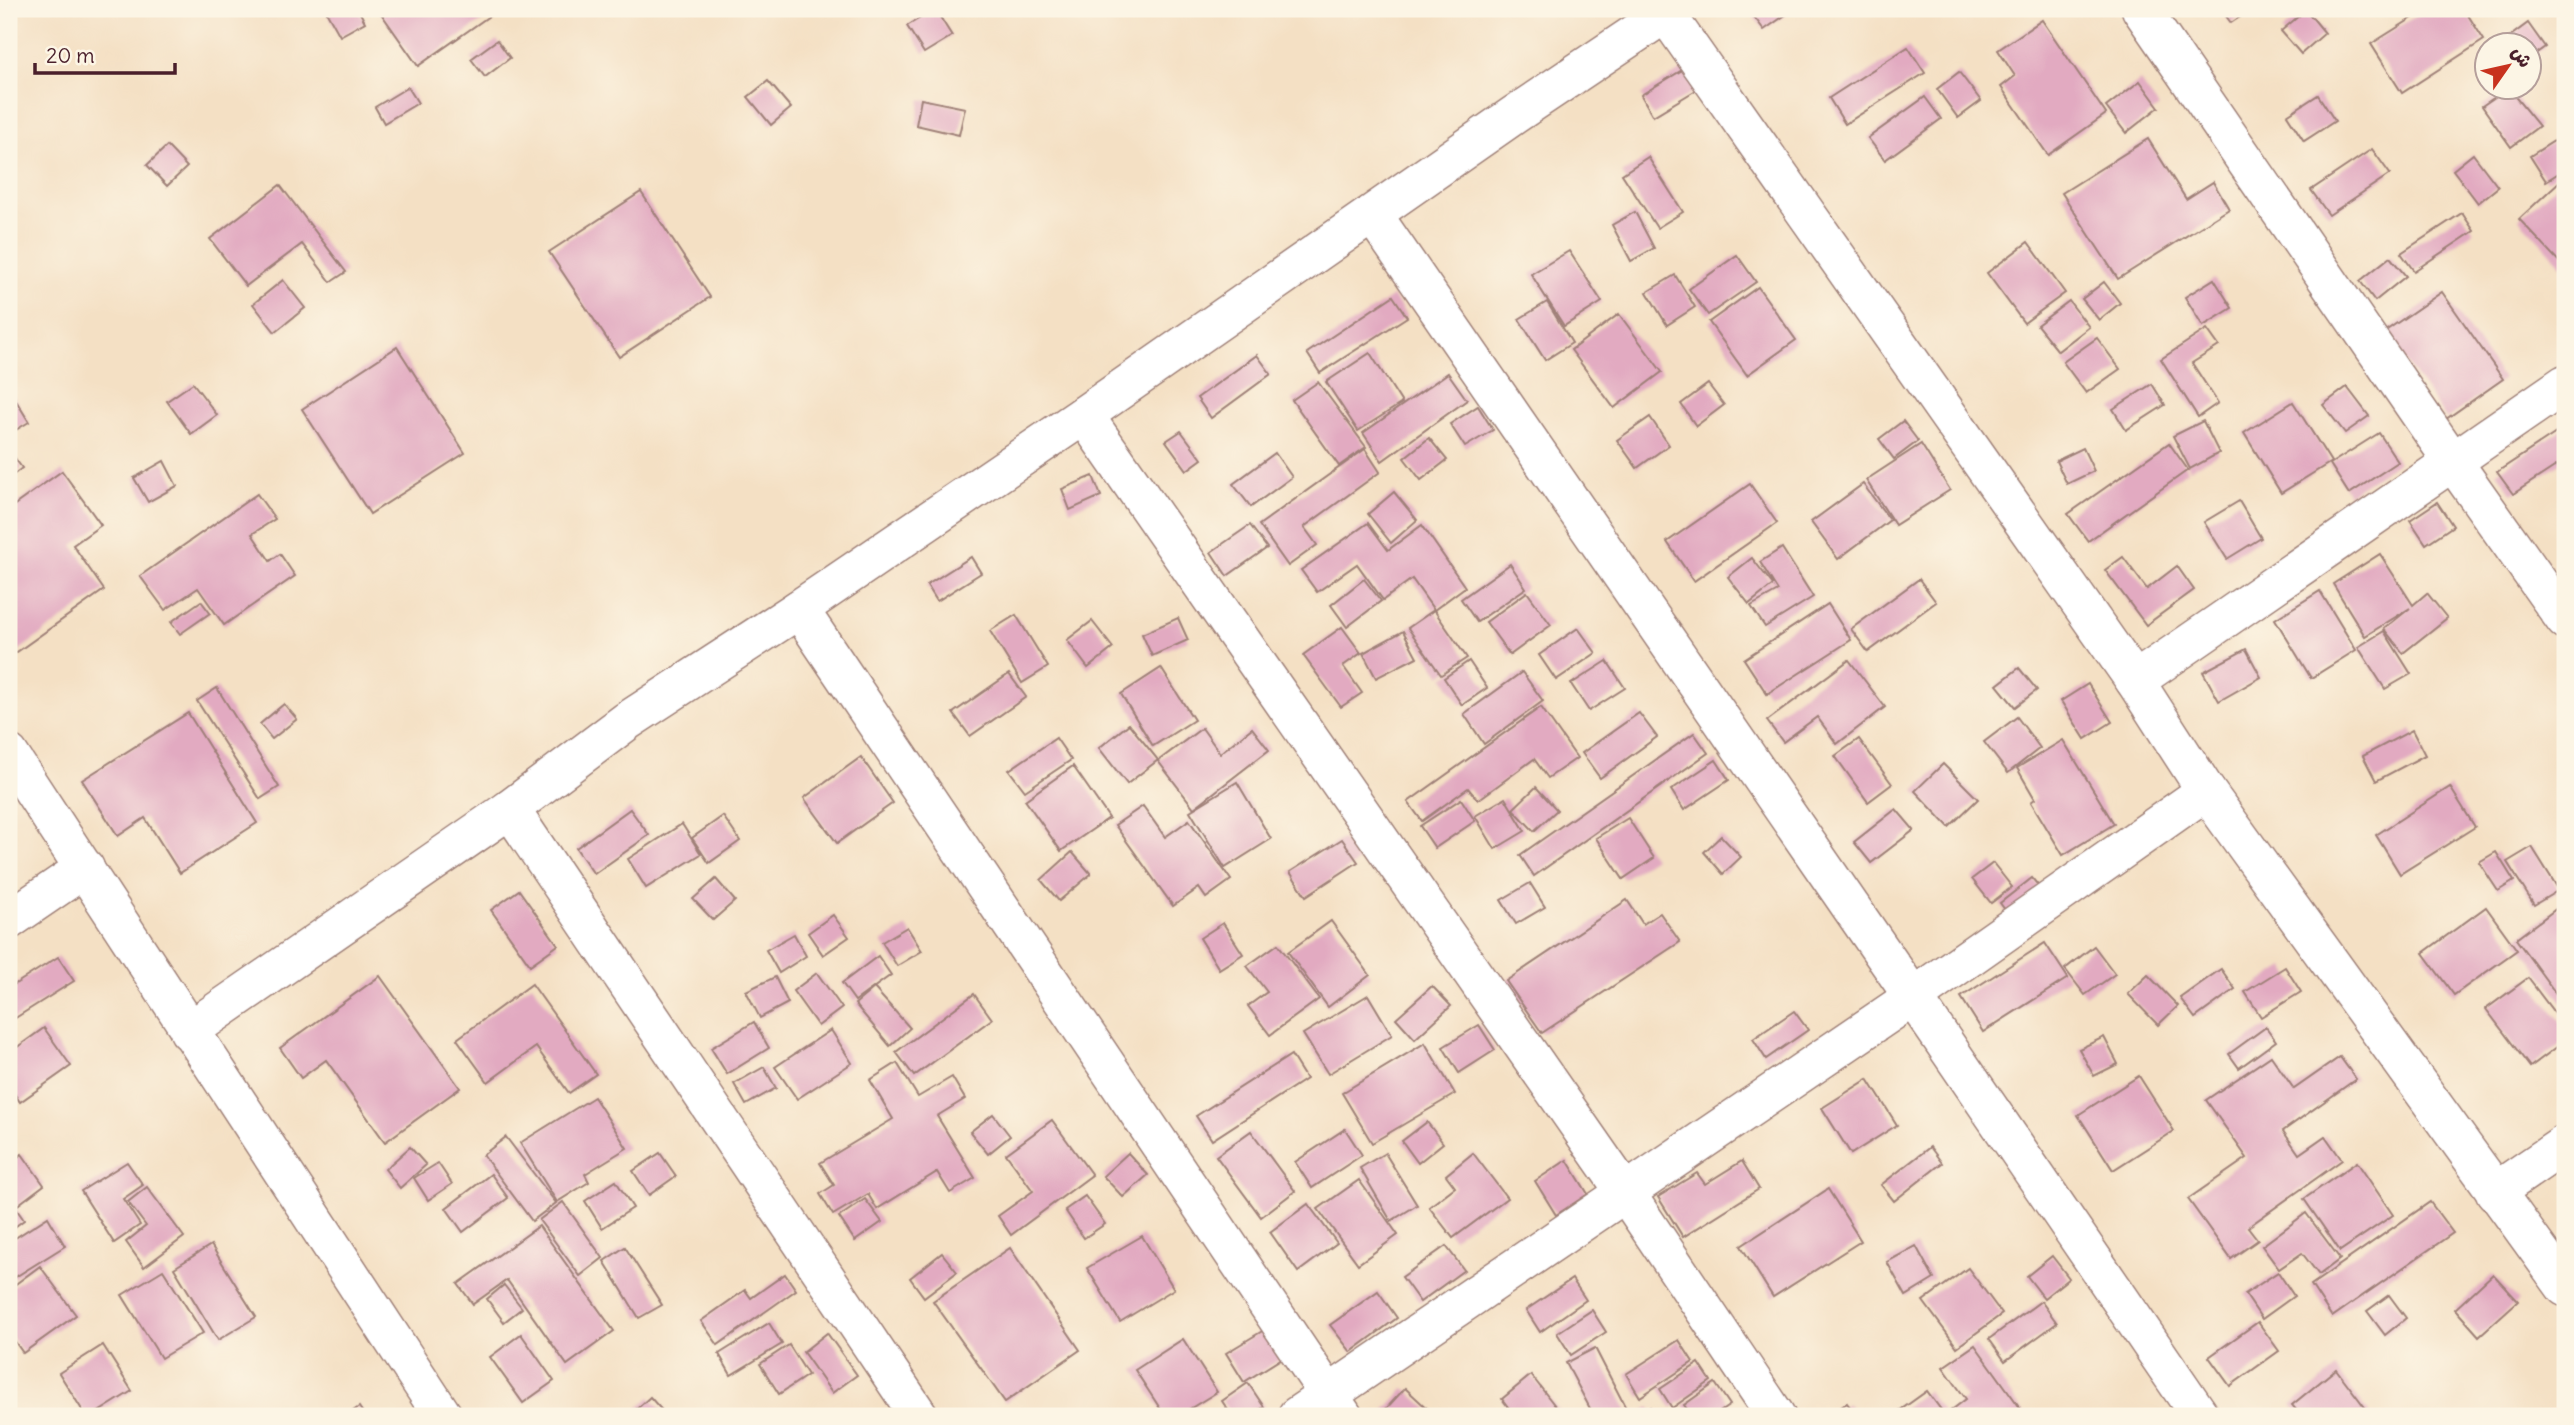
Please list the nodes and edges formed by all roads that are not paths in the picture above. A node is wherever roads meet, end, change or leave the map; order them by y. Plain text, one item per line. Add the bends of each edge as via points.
1 (2141, 9) edge
2 (1669, 11) edge
3 (1373, 215) junction
4 (2565, 384) edge
5 (1084, 415) junction
6 (2453, 461) junction
7 (799, 609) junction
8 (2565, 620) edge
9 (2135, 681) junction
10 (9, 754) edge
11 (2206, 791) junction
12 (510, 809) junction
13 (85, 868) junction
14 (9, 920) edge
15 (1913, 997) junction
16 (189, 1031) junction
17 (2565, 1144) edge
18 (1625, 1192) junction
19 (2495, 1192) junction
20 (2565, 1287) edge
21 (1336, 1406) edge
22 (443, 1416) edge
23 (919, 1416) edge
24 (1297, 1416) edge
25 (1776, 1416) edge
26 (2200, 1416) edge

1 - 6 street
2 - 3 street
2 - 9 street
3 - 5 street
3 - 15 street
4 - 6 street
5 - 7 street
5 - 18 street
6 - 8 street
6 - 9 street
7 - 12 street via 627,721
7 - 21 street
9 - 11 street
10 - 13 street
11 - 15 street
11 - 19 street
12 - 16 street
12 - 23 street
13 - 14 street
13 - 16 street
15 - 18 street
15 - 26 street
16 - 22 street
17 - 19 street
18 - 21 street
18 - 25 street
19 - 20 street
21 - 24 street

